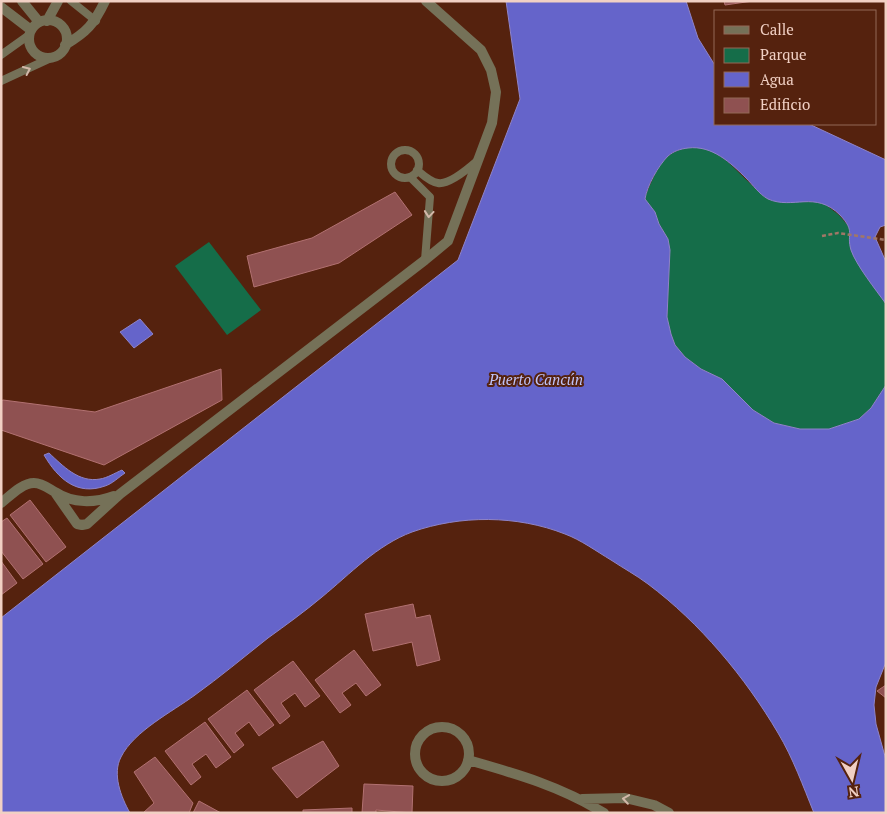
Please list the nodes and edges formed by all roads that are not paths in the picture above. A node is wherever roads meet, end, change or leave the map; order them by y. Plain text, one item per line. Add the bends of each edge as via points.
1 (58, 1) edge
2 (71, 1) edge
3 (105, 1) edge
4 (426, 1) edge
5 (24, 4) edge
6 (1, 7) edge
7 (96, 21) junction
8 (43, 22) junction
9 (30, 33) junction
10 (65, 45) junction
11 (1, 55) edge
12 (53, 57) junction
13 (1, 81) edge
14 (478, 160) junction
15 (417, 170) junction
16 (410, 176) junction
17 (425, 260) junction
18 (56, 494) junction
19 (120, 494) junction
20 (80, 502) junction
21 (1, 503) edge
22 (72, 517) junction
23 (468, 760) junction
24 (581, 799) junction
25 (604, 813) edge
26 (669, 813) edge

1 - 8 street
2 - 7 lane
3 - 7 street
4 - 14 street via 481,50 491,70 496,92 492,123
5 - 8 street
6 - 9 street
7 - 10 street
8 - 9 street
8 - 10 street via 57,23 64,30
9 - 11 lane
9 - 12 street via 29,41 35,53
10 - 12 street via 63,51
13 -> 12 lane
14 - 15 lane via 439,184
14 - 17 street via 448,241
15 - 16 lane
15 - 16 lane via 419,162 411,152 403,150 395,154 394,172 401,177
16 -> 17 lane via 430,197
17 - 19 street
18 - 20 street
18 - 21 street via 46,486 34,483 24,486
18 - 22 street
19 - 20 street via 104,500
19 - 22 street via 88,524 77,524
20 - 22 street via 72,508
23 - 23 street via 465,740 453,729 435,728 420,738 416,747 418,765 430,778 447,780 455,777 462,772
23 - 24 street via 526,776
24 - 25 street
26 -> 24 street via 654,805 625,798

